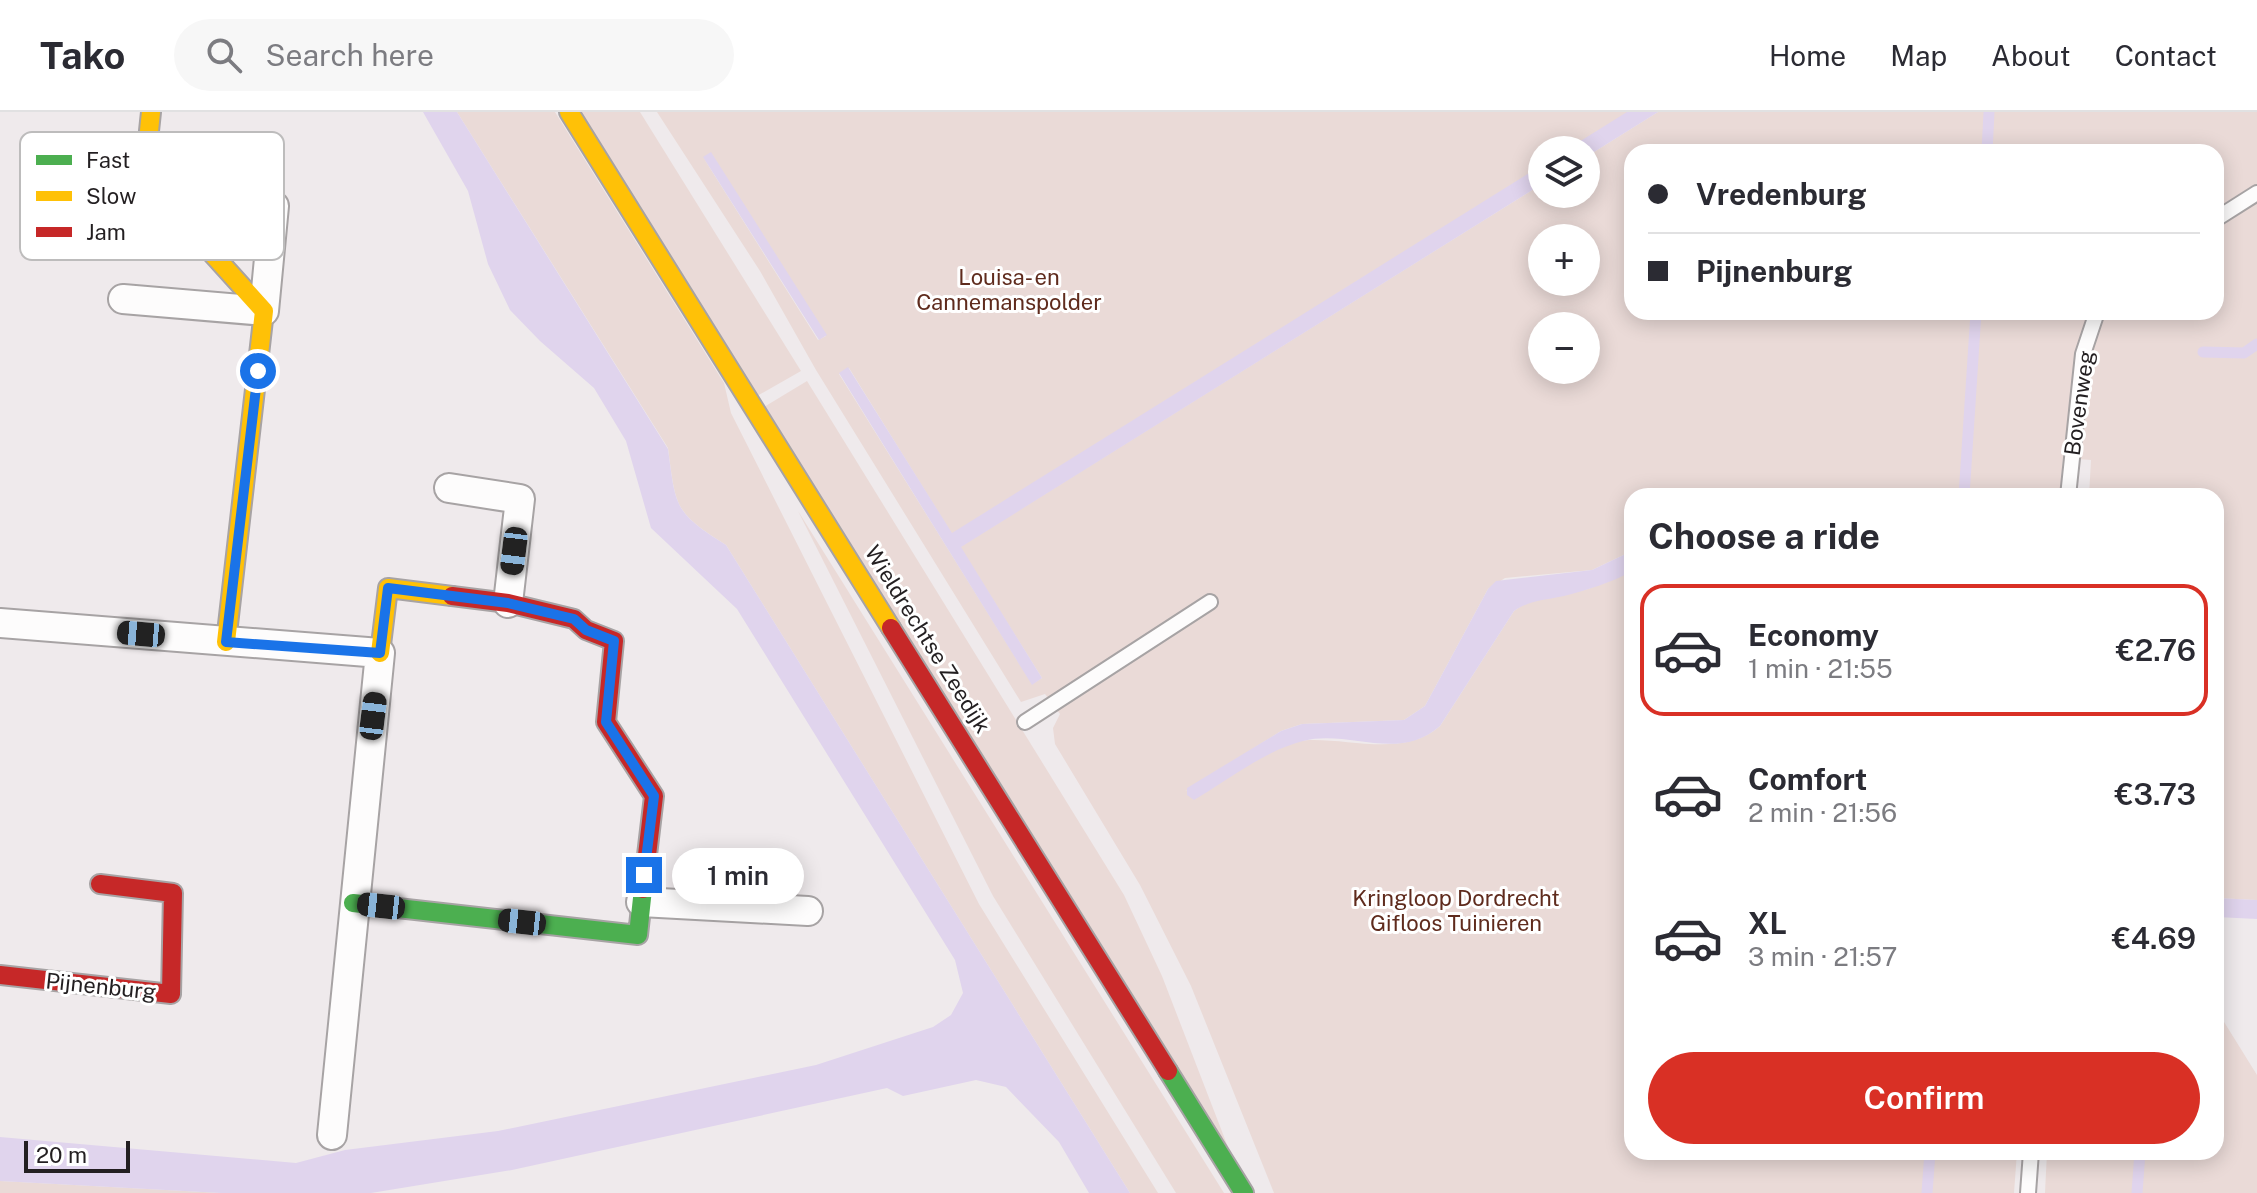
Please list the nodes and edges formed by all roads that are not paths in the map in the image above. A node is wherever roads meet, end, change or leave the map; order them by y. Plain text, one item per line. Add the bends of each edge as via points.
1 (151, 112) edge
2 (569, 112) edge
3 (149, 132) edge
4 (2257, 193) edge
5 (2224, 214) edge
6 (219, 260) edge
7 (269, 260) edge
8 (123, 299) dead end
9 (264, 311) junction
10 (2094, 320) edge
11 (449, 488) dead end
12 (2069, 488) edge
13 (1210, 602) dead end
14 (508, 603) junction
15 (0, 623) edge
16 (226, 642) junction
17 (380, 653) junction
18 (1025, 722) dead end
19 (100, 884) dead end
20 (641, 902) junction
21 (353, 903) junction
22 (808, 911) dead end
23 (0, 975) edge
24 (332, 1135) dead end
25 (2030, 1160) edge
26 (1244, 1193) edge
27 (2028, 1193) edge

1 - 3 street
2 - 26 street, Wieldrechtse Zeedijk
4 - 5 lane
6 - 9 street
7 - 9 street
8 - 9 street
9 - 16 street
10 - 12 lane, Bovenweg via 2083,354
11 - 14 street via 520,499
13 - 18 lane
14 - 17 street via 388,588
14 - 20 street via 574,619 614,641 606,722 654,796
15 - 16 street
16 - 17 street
17 - 21 street
19 - 23 street, Pijnenburg via 173,893 171,994
20 - 21 street via 638,935
20 - 22 street
21 - 24 street
25 - 27 lane

